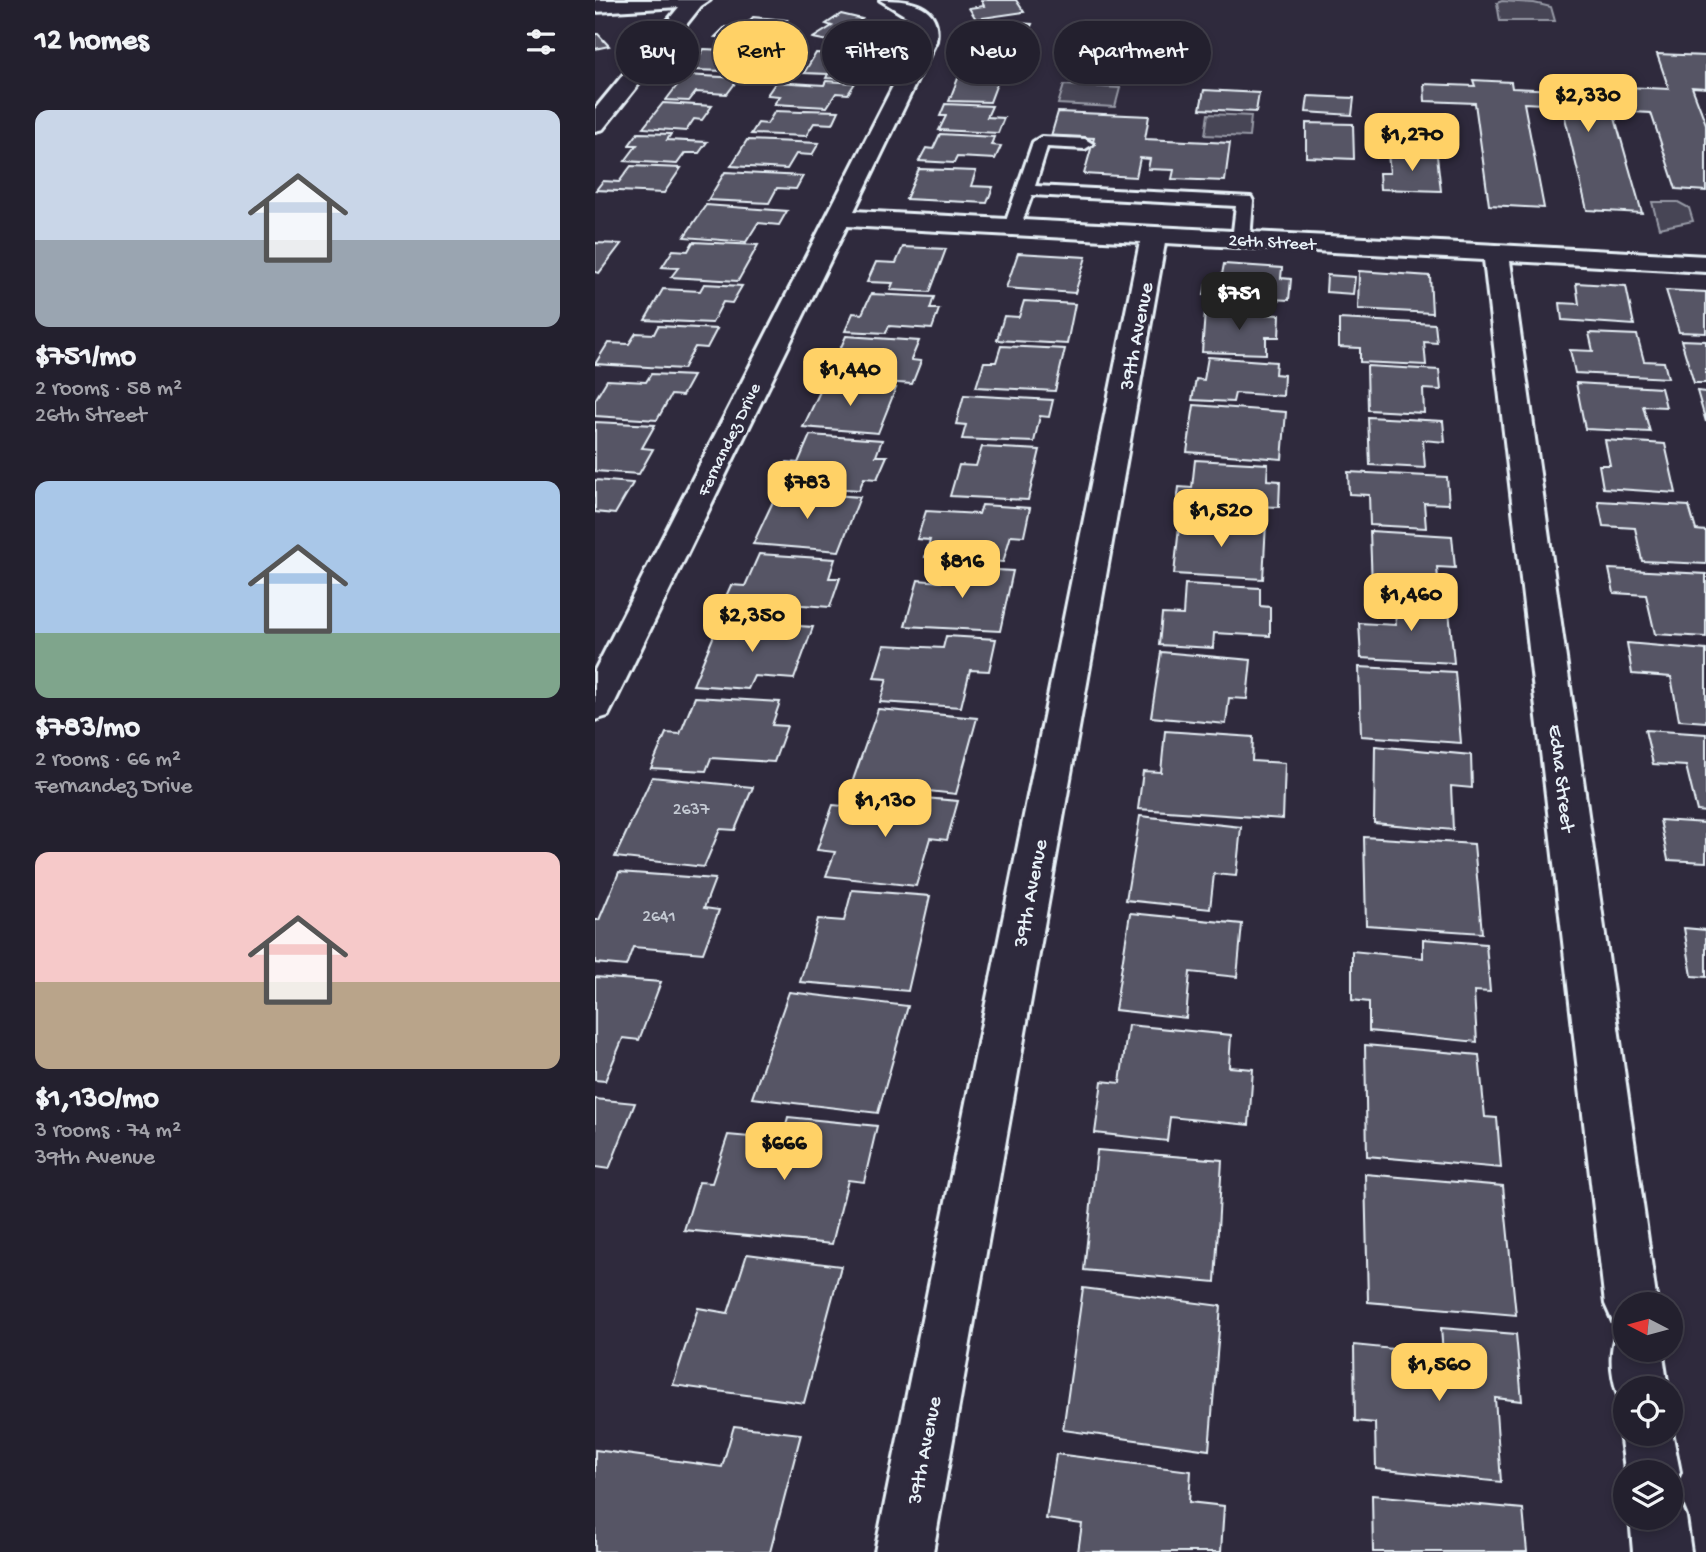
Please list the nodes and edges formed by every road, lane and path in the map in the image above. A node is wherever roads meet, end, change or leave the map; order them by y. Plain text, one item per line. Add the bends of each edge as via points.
1 (697, 0) edge
2 (890, 0) edge
3 (595, 6) edge
4 (595, 124) edge
5 (1085, 144) dead end
6 (1025, 190) junction
7 (1245, 201) joint
8 (838, 218) junction
9 (1013, 228) junction
10 (1154, 235) junction
11 (1241, 240) junction
12 (1496, 253) junction
13 (1706, 264) edge
14 (595, 706) edge
15 (1629, 1292) edge
16 (1659, 1530) edge
17 (904, 1552) edge
18 (1662, 1552) edge

1 - 3 street
1 - 4 street
2 - 8 street, Fernandez Drive via 918,12 929,30
5 - 6 lane via 1041,142
6 - 7 lane
6 - 9 lane
7 - 11 lane
8 - 9 street, 26th Street
8 - 14 street, Fernandez Drive
9 - 10 street, 26th Street
10 - 11 street, 26th Street
10 - 17 street, 39th Avenue
11 - 12 street, 26th Street
12 - 13 street, 26th Street
12 - 15 street, Edna Street
16 - 18 street

